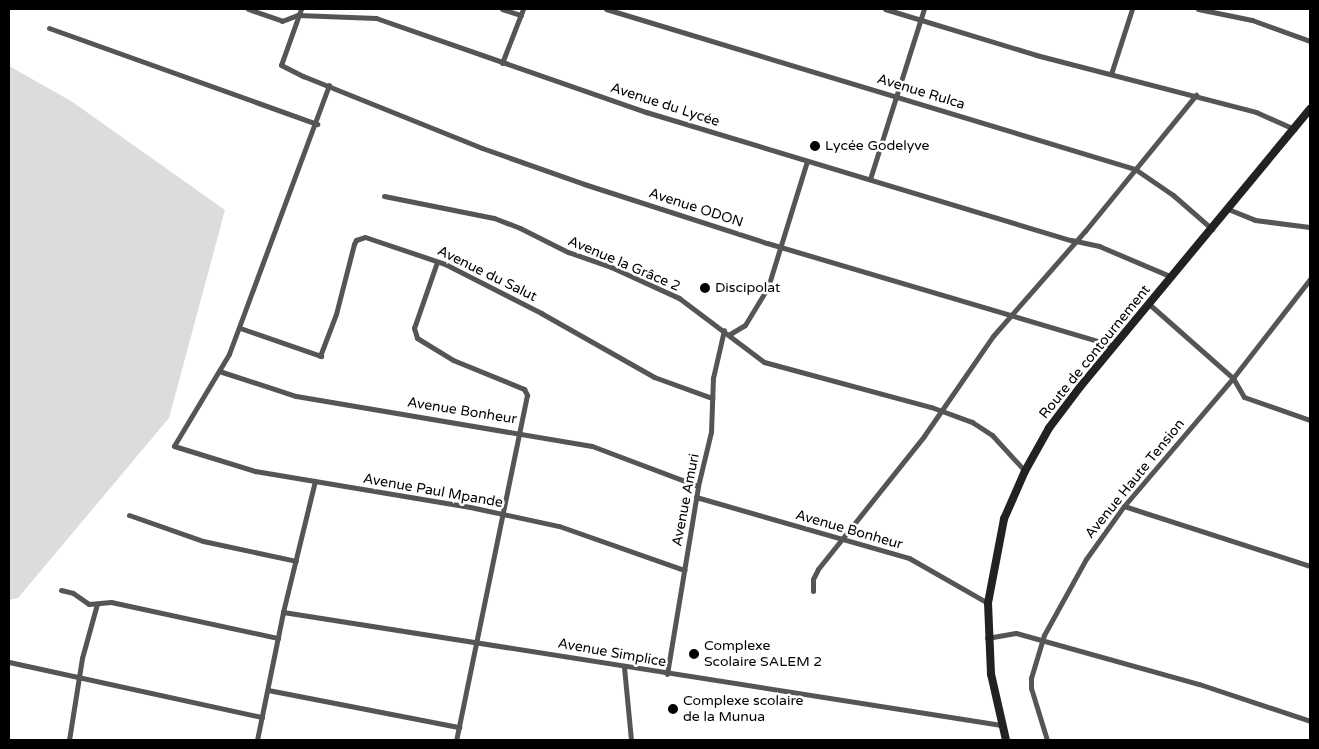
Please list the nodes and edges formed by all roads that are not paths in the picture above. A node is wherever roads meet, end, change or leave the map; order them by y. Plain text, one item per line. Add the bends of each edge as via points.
1 (248, 9) edge
2 (300, 9) edge
3 (502, 9) edge
4 (523, 9) edge
5 (606, 9) edge
6 (885, 9) edge
7 (924, 9) edge
8 (1132, 9) edge
9 (1198, 9) edge
10 (298, 15) junction
11 (521, 15) junction
12 (921, 20) junction
13 (49, 28) dead end
14 (1310, 41) edge
15 (502, 64) junction
16 (1111, 74) junction
17 (329, 85) junction
18 (1196, 95) junction
19 (898, 97) junction
20 (1310, 109) edge
21 (317, 124) junction
22 (1294, 129) junction
23 (807, 161) junction
24 (1135, 169) junction
25 (870, 179) junction
26 (384, 196) dead end
27 (1228, 209) junction
28 (1310, 227) edge
29 (1212, 229) junction
30 (1076, 241) junction
31 (781, 247) junction
32 (438, 262) junction
33 (1172, 277) junction
34 (1309, 282) edge
35 (1149, 304) junction
36 (1012, 314) junction
37 (240, 328) junction
38 (724, 330) junction
39 (730, 334) junction
40 (1114, 346) junction
41 (219, 372) junction
42 (1234, 378) junction
43 (712, 398) junction
44 (942, 411) junction
45 (1310, 420) edge
46 (520, 432) junction
47 (1025, 471) junction
48 (315, 481) junction
49 (698, 486) junction
50 (696, 497) junction
51 (1124, 506) junction
52 (502, 514) junction
53 (129, 515) dead end
54 (840, 540) junction
55 (296, 560) junction
56 (1310, 566) edge
57 (684, 570) junction
58 (61, 590) dead end
59 (813, 590) dead end
60 (97, 604) junction
61 (988, 604) junction
62 (283, 612) junction
63 (278, 638) junction
64 (987, 638) junction
65 (475, 641) junction
66 (1041, 641) junction
67 (9, 662) edge
68 (624, 667) junction
69 (667, 674) junction
70 (79, 678) junction
71 (268, 690) junction
72 (262, 717) junction
73 (1310, 721) edge
74 (1001, 725) junction
75 (459, 727) junction
76 (69, 740) edge
77 (257, 740) edge
78 (456, 740) edge
79 (631, 740) edge
80 (1006, 740) edge
81 (1047, 740) edge

1 - 10 street, Avenue du Lycée via 282,21
2 - 10 street
3 - 11 street
4 - 11 street
5 - 19 street, Avenue Rulca
6 - 12 street
7 - 12 street
8 - 16 street
9 - 14 street via 1252,20
10 - 15 street, Avenue du Lycée via 376,18
10 - 17 street, Avenue ODON via 281,65
11 - 15 street
12 - 16 street
12 - 19 street
13 - 21 street
15 - 23 street, Avenue du Lycée
16 - 18 street
17 - 21 street
17 - 31 street, Avenue ODON via 491,151
18 - 22 street via 1269,116
18 - 24 street
19 - 24 street, Avenue Rulca
19 - 25 street
20 - 22 street, Route de contournement
21 - 37 street
22 - 27 street, Route de contournement
23 - 25 street, Avenue du Lycée
23 - 31 street
24 - 29 street, Avenue Rulca via 1173,195
24 - 30 street
25 - 30 street, Avenue du Lycée
26 - 38 street, Avenue la Grâce 2 via 494,218 520,228 556,248 610,267 679,298
27 - 28 street via 1255,220
27 - 29 street, Route de contournement
29 - 33 street, Route de contournement
30 - 33 street, Avenue du Lycée via 1099,246
30 - 36 street
31 - 36 street, Avenue ODON
31 - 39 street via 757,310 745,325
32 - 37 street, Avenue du Salut via 365,237 356,240 321,356
32 - 43 street, Avenue du Salut via 541,313 654,377
32 - 46 street via 414,333 422,342 454,360 524,389 526,395
33 - 35 street, Route de contournement
34 - 42 street, Avenue Haute Tension
35 - 40 street, Route de contournement
35 - 42 street
36 - 40 street, Avenue ODON
36 - 44 street via 993,336
37 - 41 street
38 - 39 street, Avenue la Grâce 2
38 - 43 street, Avenue Amuri
39 - 44 street, Avenue la Grâce 2 via 764,362
40 - 47 street, Route de contournement via 1049,428
41 - 46 street, Avenue Bonheur via 296,396
41 - 48 street, Avenue Paul Mpande via 174,446 234,466
42 - 45 street via 1244,397
42 - 51 street, Avenue Haute Tension
43 - 49 street, Avenue Amuri via 711,432
44 - 47 street, Avenue la Grâce 2 via 972,422 992,435
44 - 54 street
46 - 49 street, Avenue Bonheur via 592,446
46 - 52 street
47 - 61 street, Route de contournement via 1004,520
48 - 52 street, Avenue Paul Mpande
48 - 55 street
49 - 50 street, Avenue Amuri
50 - 54 street, Avenue Bonheur
50 - 57 street, Avenue Amuri
51 - 56 street
51 - 66 street, Avenue Haute Tension via 1086,560
52 - 57 street, Avenue Paul Mpande via 558,526
52 - 65 street
53 - 55 street via 203,541
54 - 59 street via 813,579
54 - 61 street, Avenue Bonheur via 909,558
55 - 62 street
57 - 69 street, Avenue Amuri
58 - 60 street
60 - 63 street via 111,602
60 - 70 street
61 - 64 street, Route de contournement
62 - 63 street
62 - 65 street, Avenue Simplice
63 - 71 street
64 - 66 street via 1009,632
64 - 74 street, Route de contournement
65 - 68 street, Avenue Simplice
65 - 75 street
66 - 73 street via 1167,674
66 - 81 street, Avenue Haute Tension via 1031,688
67 - 70 street
68 - 69 street, Avenue Simplice
68 - 79 street
69 - 74 street, Avenue Simplice
70 - 72 street
70 - 76 street
71 - 72 street
71 - 75 street
72 - 77 street
74 - 80 street, Route de contournement
75 - 78 street

